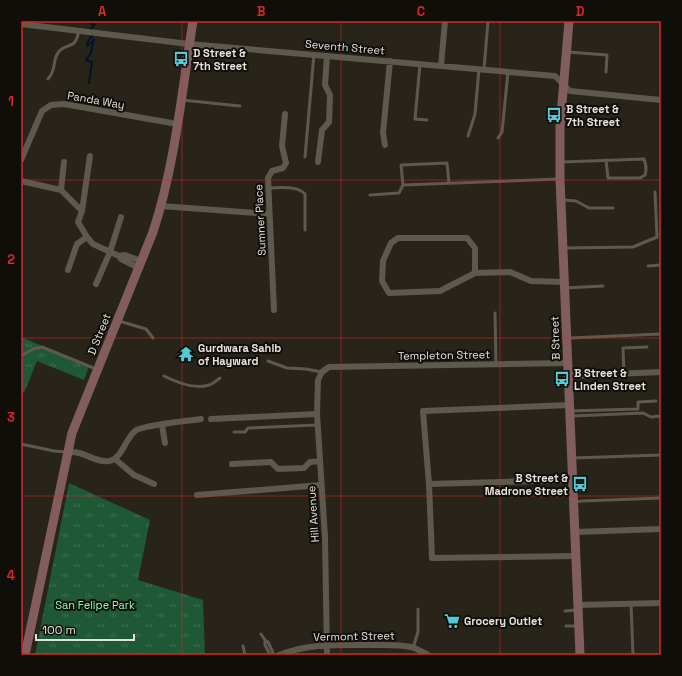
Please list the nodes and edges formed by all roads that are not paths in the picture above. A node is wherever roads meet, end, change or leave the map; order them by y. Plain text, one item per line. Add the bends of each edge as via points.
1 (193, 21) edge
2 (445, 21) edge
3 (488, 21) edge
4 (569, 21) edge
5 (21, 24) edge
6 (82, 31) junction
7 (189, 44) junction
8 (566, 52) junction
9 (314, 54) junction
10 (327, 56) junction
11 (390, 61) junction
12 (420, 64) junction
13 (441, 66) junction
14 (481, 69) junction
15 (508, 72) junction
16 (606, 72) dead end
17 (48, 79) dead end
18 (563, 84) junction
19 (181, 99) junction
20 (661, 100) edge
21 (240, 106) dead end
22 (285, 114) dead end
23 (427, 120) dead end
24 (177, 124) junction
25 (468, 136) dead end
26 (498, 138) dead end
27 (384, 145) dead end
28 (90, 156) dead end
29 (305, 157) dead end
30 (21, 160) edge
31 (606, 160) junction
32 (64, 162) dead end
33 (318, 162) dead end
34 (560, 162) junction
35 (560, 179) junction
36 (21, 181) edge
37 (449, 183) junction
38 (403, 185) junction
39 (268, 188) junction
40 (61, 190) junction
41 (655, 192) dead end
42 (370, 195) dead end
43 (561, 200) junction
44 (162, 206) junction
45 (613, 208) dead end
46 (82, 211) junction
47 (269, 214) junction
48 (121, 217) dead end
49 (305, 230) dead end
50 (87, 237) junction
51 (563, 248) junction
52 (110, 252) junction
53 (140, 264) junction
54 (661, 265) edge
55 (648, 266) dead end
56 (68, 270) dead end
57 (474, 273) junction
58 (96, 284) dead end
59 (565, 285) junction
60 (603, 286) dead end
61 (274, 310) dead end
62 (495, 313) dead end
63 (117, 321) junction
64 (661, 334) edge
65 (153, 338) dead end
66 (567, 338) junction
67 (647, 347) dead end
68 (21, 356) edge
69 (268, 361) dead end
70 (568, 363) junction
71 (496, 364) junction
72 (97, 369) junction
73 (322, 372) junction
74 (661, 372) edge
75 (624, 374) junction
76 (164, 376) dead end
77 (568, 376) junction
78 (220, 378) dead end
79 (656, 401) dead end
80 (570, 411) junction
81 (317, 414) junction
82 (661, 416) edge
83 (211, 418) dead end
84 (202, 419) dead end
85 (162, 425) junction
86 (317, 425) junction
87 (234, 432) dead end
88 (164, 443) dead end
89 (21, 444) edge
90 (67, 452) junction
91 (661, 455) edge
92 (572, 458) junction
93 (114, 459) junction
94 (320, 461) junction
95 (232, 464) dead end
96 (573, 480) junction
97 (154, 484) dead end
98 (429, 484) junction
99 (321, 485) junction
100 (197, 495) dead end
101 (661, 498) edge
102 (574, 503) junction
103 (661, 529) edge
104 (575, 532) junction
105 (576, 556) junction
106 (661, 603) edge
107 (631, 604) junction
108 (578, 608) junction
109 (418, 609) dead end
110 (565, 611) dead end
111 (566, 626) dead end
112 (579, 626) junction
113 (261, 634) dead end
114 (265, 640) junction
115 (327, 645) junction
116 (243, 646) dead end
117 (413, 648) junction
118 (25, 655) edge
119 (245, 655) edge
120 (270, 655) edge
121 (274, 655) edge
122 (279, 655) edge
123 (328, 655) edge
124 (428, 655) edge
125 (580, 655) edge
126 (633, 655) edge

1 - 7 main road, D Street
2 - 13 street
3 - 14 lane
4 - 8 main road, B Street
5 - 6 street, Seventh Street
6 - 7 street, Seventh Street
6 - 17 lane via 73,43 59,51 55,67
7 - 9 street, Seventh Street
7 - 19 main road, D Street
8 - 16 lane via 607,55
8 - 18 main road, B Street
9 - 10 street, Seventh Street
9 - 29 lane
10 - 11 street, Seventh Street
10 - 33 street via 325,84 330,95 329,122 322,130
11 - 12 street, Seventh Street
11 - 27 street
12 - 13 street, Seventh Street
12 - 23 lane via 415,119
13 - 14 street, Seventh Street
14 - 15 street, Seventh Street
14 - 25 lane via 475,114
15 - 18 street, Seventh Street via 555,76
15 - 26 lane via 502,132
18 - 20 street, Seventh Street via 570,91
18 - 34 main road, B Street
19 - 21 lane
19 - 24 main road, D Street
22 - 39 street, Sumner Place via 282,146 286,163 283,168 272,171 268,178
24 - 30 street, Panda Way via 64,104 51,105 42,111
24 - 44 main road, D Street
28 - 46 street
31 - 31 lane via 644,159 645,175 640,178 608,178
31 - 34 lane
32 - 40 street
34 - 35 main road, B Street
35 - 37 lane
35 - 43 main road, B Street
36 - 40 street
37 - 38 lane
37 - 38 lane via 447,163 439,163 401,165
38 - 42 lane via 399,193
39 - 47 street, Sumner Place
39 - 49 lane via 298,189 303,192
40 - 46 street
41 - 51 lane via 657,237 654,239 633,248
43 - 45 lane via 572,200 593,209
43 - 51 main road, B Street
44 - 47 street
44 - 53 main road, D Street
46 - 50 street via 78,222
47 - 61 street, Sumner Place
48 - 52 street
50 - 52 street via 93,244
50 - 56 street via 77,244
51 - 59 main road, B Street
52 - 53 street via 119,256 124,255
52 - 58 street
53 - 63 main road, D Street
54 - 55 lane
57 - 57 street via 440,291 389,293 382,281 383,261 391,243 398,238 467,238 475,248
57 - 59 street via 510,272 531,282
59 - 60 lane
59 - 66 main road, B Street
62 - 71 lane
63 - 65 lane via 146,329
63 - 72 main road, D Street
64 - 66 lane
66 - 70 main road, B Street
67 - 75 lane via 623,348
68 - 72 lane via 42,347
69 - 73 lane via 287,368
70 - 71 street, Templeton Street
70 - 77 main road, B Street
71 - 73 street, Templeton Street via 329,367
72 - 90 main road, D Street
73 - 81 street, Hill Avenue via 318,380
74 - 75 street
75 - 77 street
76 - 78 lane via 182,384 200,386 209,385
77 - 80 main road, B Street
79 - 80 lane via 638,402 638,408
80 - 82 lane via 643,413
80 - 92 main road, B Street
80 - 98 street via 423,411
81 - 83 street
81 - 86 street, Hill Avenue
84 - 85 street
85 - 88 street
85 - 93 street via 136,430
86 - 87 lane via 248,428 245,432
86 - 94 street, Hill Avenue
89 - 90 lane
90 - 93 street via 108,462
90 - 118 main road, D Street
91 - 92 lane
92 - 96 main road, B Street
93 - 97 street via 134,476
94 - 95 street via 310,462 304,468 278,468 271,462
94 - 99 street, Hill Avenue
96 - 98 street
96 - 102 main road, B Street
98 - 105 street via 432,558
99 - 100 street
99 - 115 street, Hill Avenue via 325,537
101 - 102 lane
102 - 104 main road, B Street
103 - 104 street
104 - 105 main road, B Street
105 - 108 main road, B Street
106 - 107 street
107 - 108 street
107 - 126 lane
108 - 110 lane
108 - 112 main road, B Street
109 - 117 lane via 418,632
111 - 112 lane
112 - 125 main road, B Street
113 - 114 lane
114 - 120 lane
114 - 121 lane
115 - 117 street, Vermont Street via 385,645
115 - 122 street, Vermont Street via 306,647
115 - 123 street, Hill Avenue
116 - 119 lane
117 - 124 street, Vermont Street

